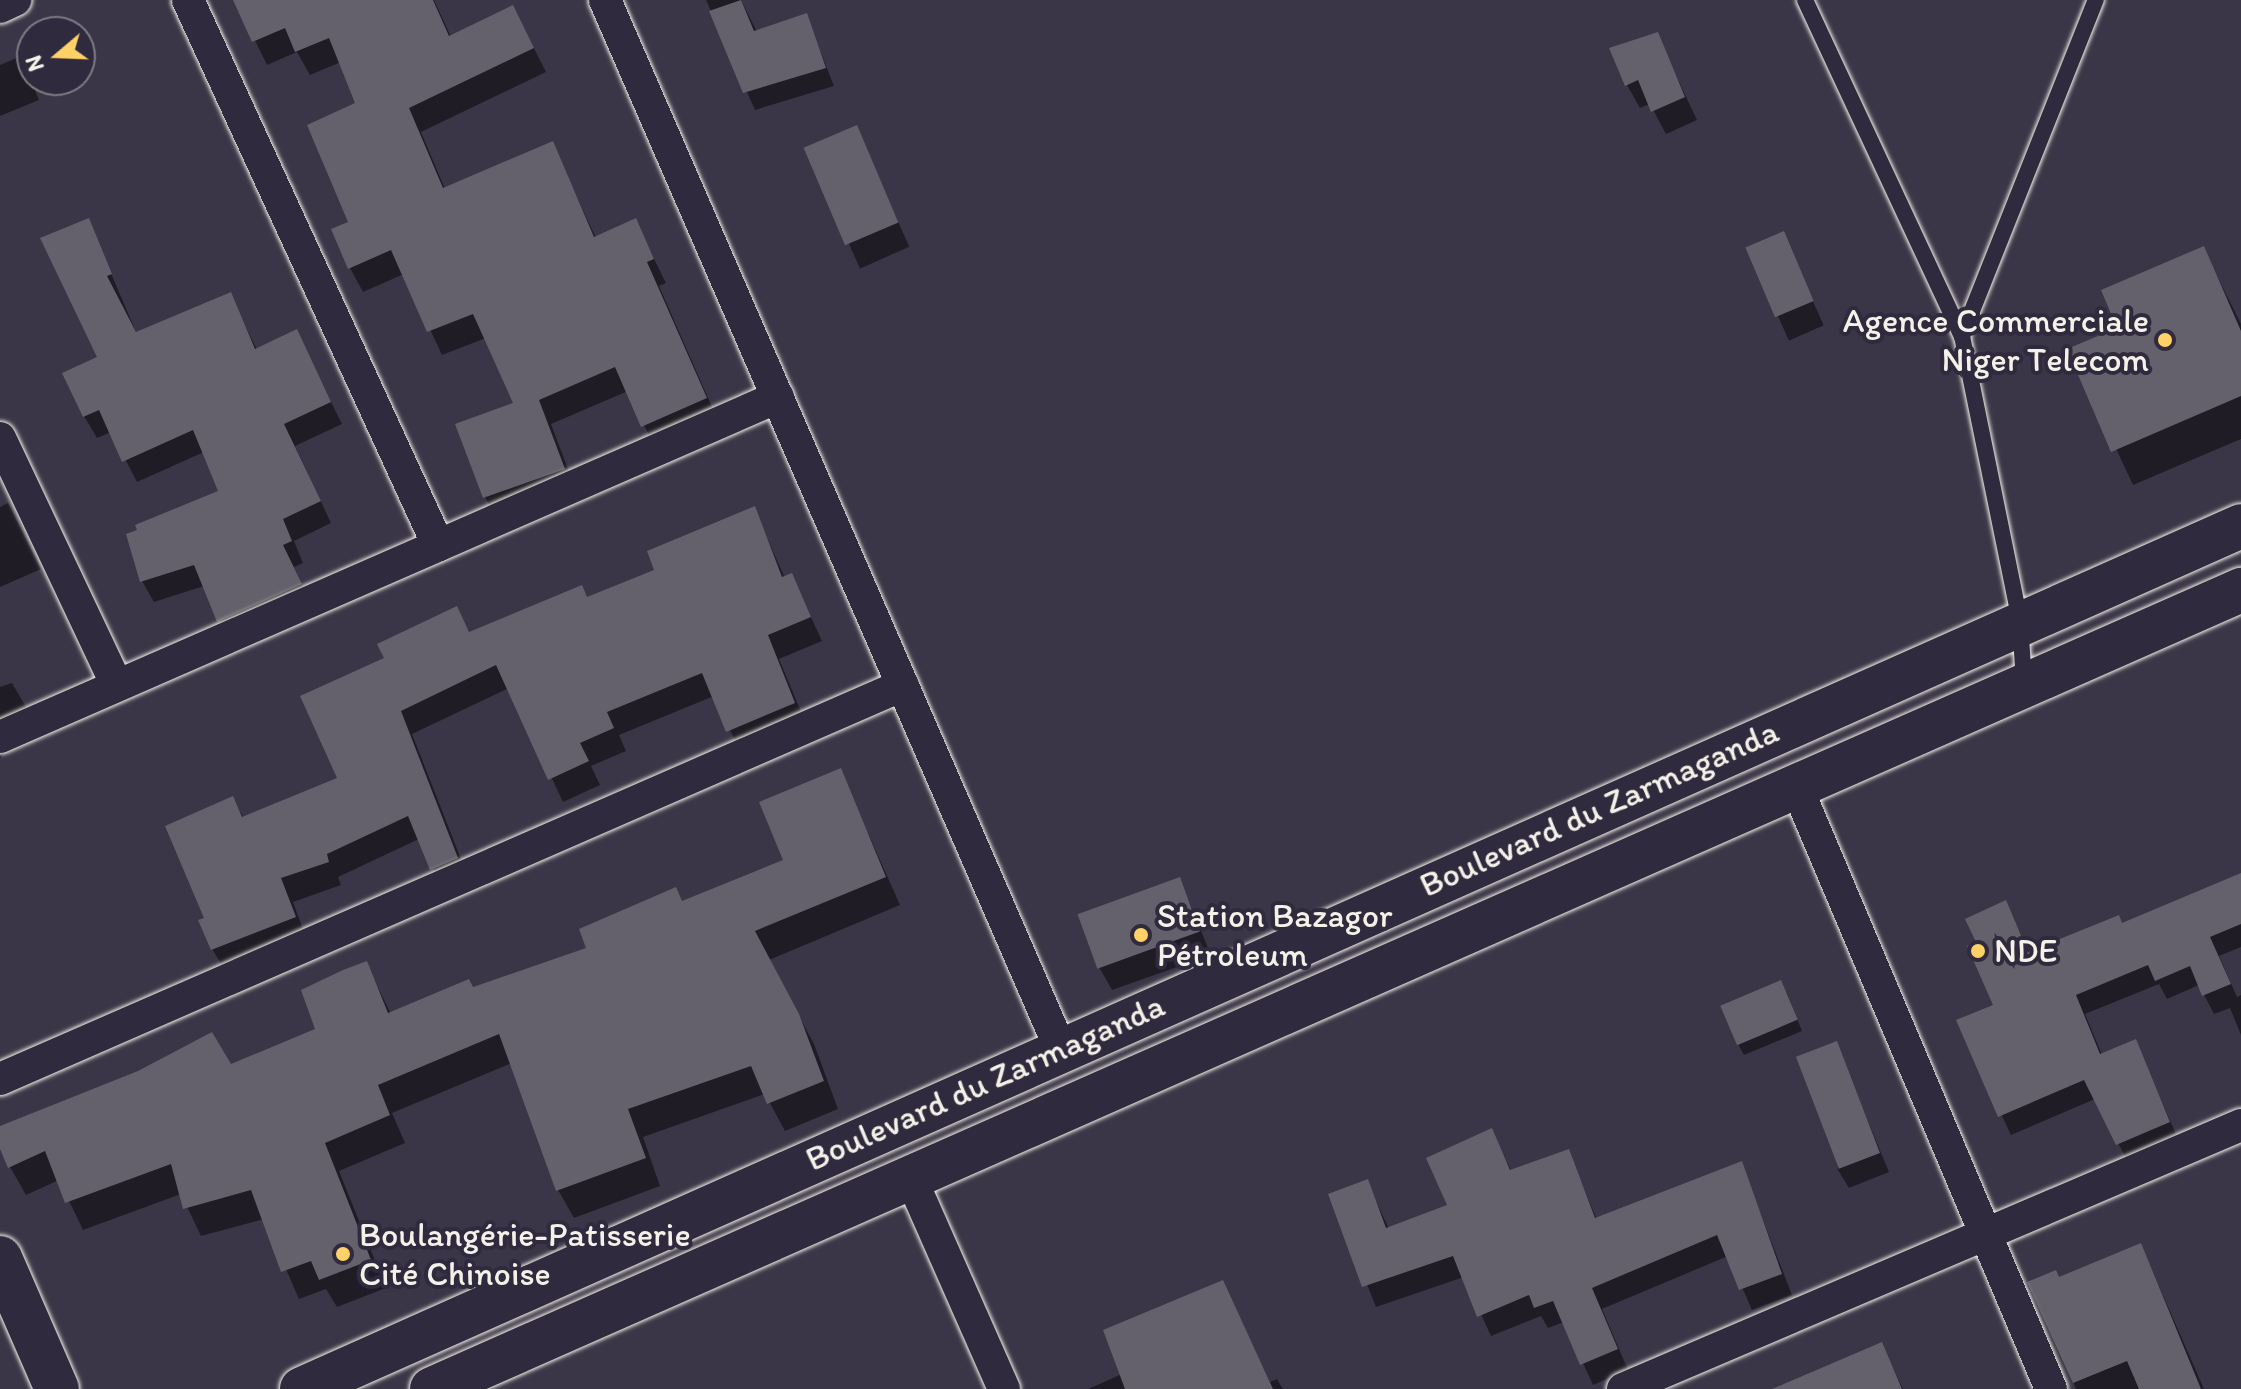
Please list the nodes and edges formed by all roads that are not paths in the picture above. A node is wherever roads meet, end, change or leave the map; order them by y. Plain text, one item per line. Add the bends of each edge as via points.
1 (15, 0) edge
2 (188, 0) edge
3 (605, 0) edge
4 (1805, 0) edge
5 (2096, 0) edge
6 (0, 7) edge
7 (1962, 336) junction
8 (778, 397) junction
9 (0, 438) edge
10 (2241, 526) edge
11 (438, 545) junction
12 (2241, 590) edge
13 (2020, 622) junction
14 (2024, 684) junction
15 (117, 685) junction
16 (903, 685) junction
17 (0, 737) edge
18 (1795, 783) junction
19 (1176, 997) junction
20 (1201, 1046) junction
21 (1060, 1048) junction
22 (0, 1079) edge
23 (2241, 1125) edge
24 (910, 1176) junction
25 (1982, 1236) junction
26 (0, 1258) edge
27 (57, 1389) edge
28 (302, 1389) edge
29 (432, 1389) edge
30 (1004, 1389) edge
31 (1623, 1389) edge
32 (2051, 1389) edge

1 - 6 street
2 - 11 street
3 - 8 street
4 - 7 lane
5 - 7 lane
7 - 13 lane
8 - 11 street
8 - 16 street
9 - 15 street
10 - 13 main road, Boulevard du Zarmaganda
11 - 15 street
12 - 14 main road, Boulevard du Zarmaganda
13 - 14 lane
13 - 19 main road, Boulevard du Zarmaganda
14 - 18 main road, Boulevard du Zarmaganda
15 - 17 street
16 - 21 street
16 - 22 street
18 - 20 main road, Boulevard du Zarmaganda
18 - 25 street
19 - 20 main road
19 - 21 main road, Boulevard du Zarmaganda
20 - 24 main road, Boulevard du Zarmaganda
21 - 28 main road, Boulevard du Zarmaganda
23 - 25 street
24 - 29 main road, Boulevard du Zarmaganda
24 - 30 street
25 - 31 street
25 - 32 street
26 - 27 main road

